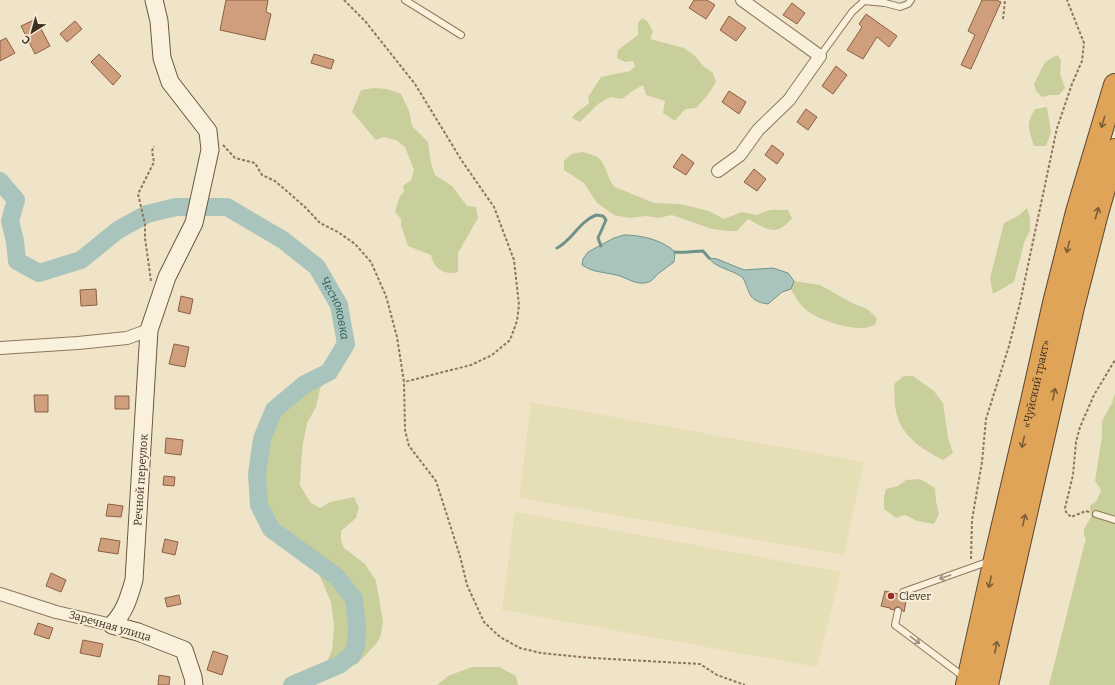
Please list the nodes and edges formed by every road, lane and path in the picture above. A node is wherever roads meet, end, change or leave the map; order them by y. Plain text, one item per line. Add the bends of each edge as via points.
1 (154, 0) edge
2 (344, 0) edge
3 (405, 0) edge
4 (742, 0) edge
5 (911, 0) edge
6 (1005, 0) edge
7 (1067, 0) edge
8 (1003, 19) dead end
9 (461, 35) dead end
10 (820, 56) junction
11 (1115, 85) edge
12 (208, 131) junction
13 (154, 146) dead end
14 (1115, 150) edge
15 (718, 171) dead end
16 (151, 283) dead end
17 (150, 330) junction
18 (0, 348) edge
19 (1115, 360) edge
20 (404, 382) junction
21 (1096, 514) joint
22 (1115, 520) edge
23 (995, 559) junction
24 (971, 568) junction
25 (0, 594) edge
26 (902, 595) dead end
27 (898, 611) dead end
28 (112, 625) junction
29 (974, 683) edge
30 (194, 685) edge
31 (745, 685) edge

1 - 12 street via 159,21 162,58 170,82
2 - 20 path via 365,21 415,84 462,161 494,207 514,260 519,305 510,340 492,355 472,365
3 - 9 lane
4 - 10 street
5 - 10 lane via 900,7 864,1 852,12
6 - 8 path
7 - 24 path via 1084,43 1082,61 1057,128 1020,303 986,419 972,520
10 - 15 street via 789,100 758,130 740,155
11 -> 23 highway, «Чуйский тракт» via 1077,212
12 - 17 street, Речной переулок via 210,150 194,223 168,277
12 - 20 path via 235,158 255,163 262,175 275,181 320,223 355,244 371,262 386,296 397,337
13 - 16 path via 154,162 138,194
29 -> 14 highway, «Чуйский тракт»
17 - 18 street via 127,338
17 - 28 street, Речной переулок via 134,580 126,606
19 - 21 path via 1094,395 1080,427 1065,508 1071,517 1086,511
20 - 31 path via 405,430 409,446 436,481 467,585 484,622 500,638 520,648 541,653 700,664 717,675
21 - 22 lane
23 - 24 lane
23 -> 29 highway, «Чуйский тракт»
24 -> 26 lane via 902,592
25 - 28 street, Заречная улица via 56,612
27 -> 29 lane via 895,625
28 - 30 street, Заречная улица via 184,650

